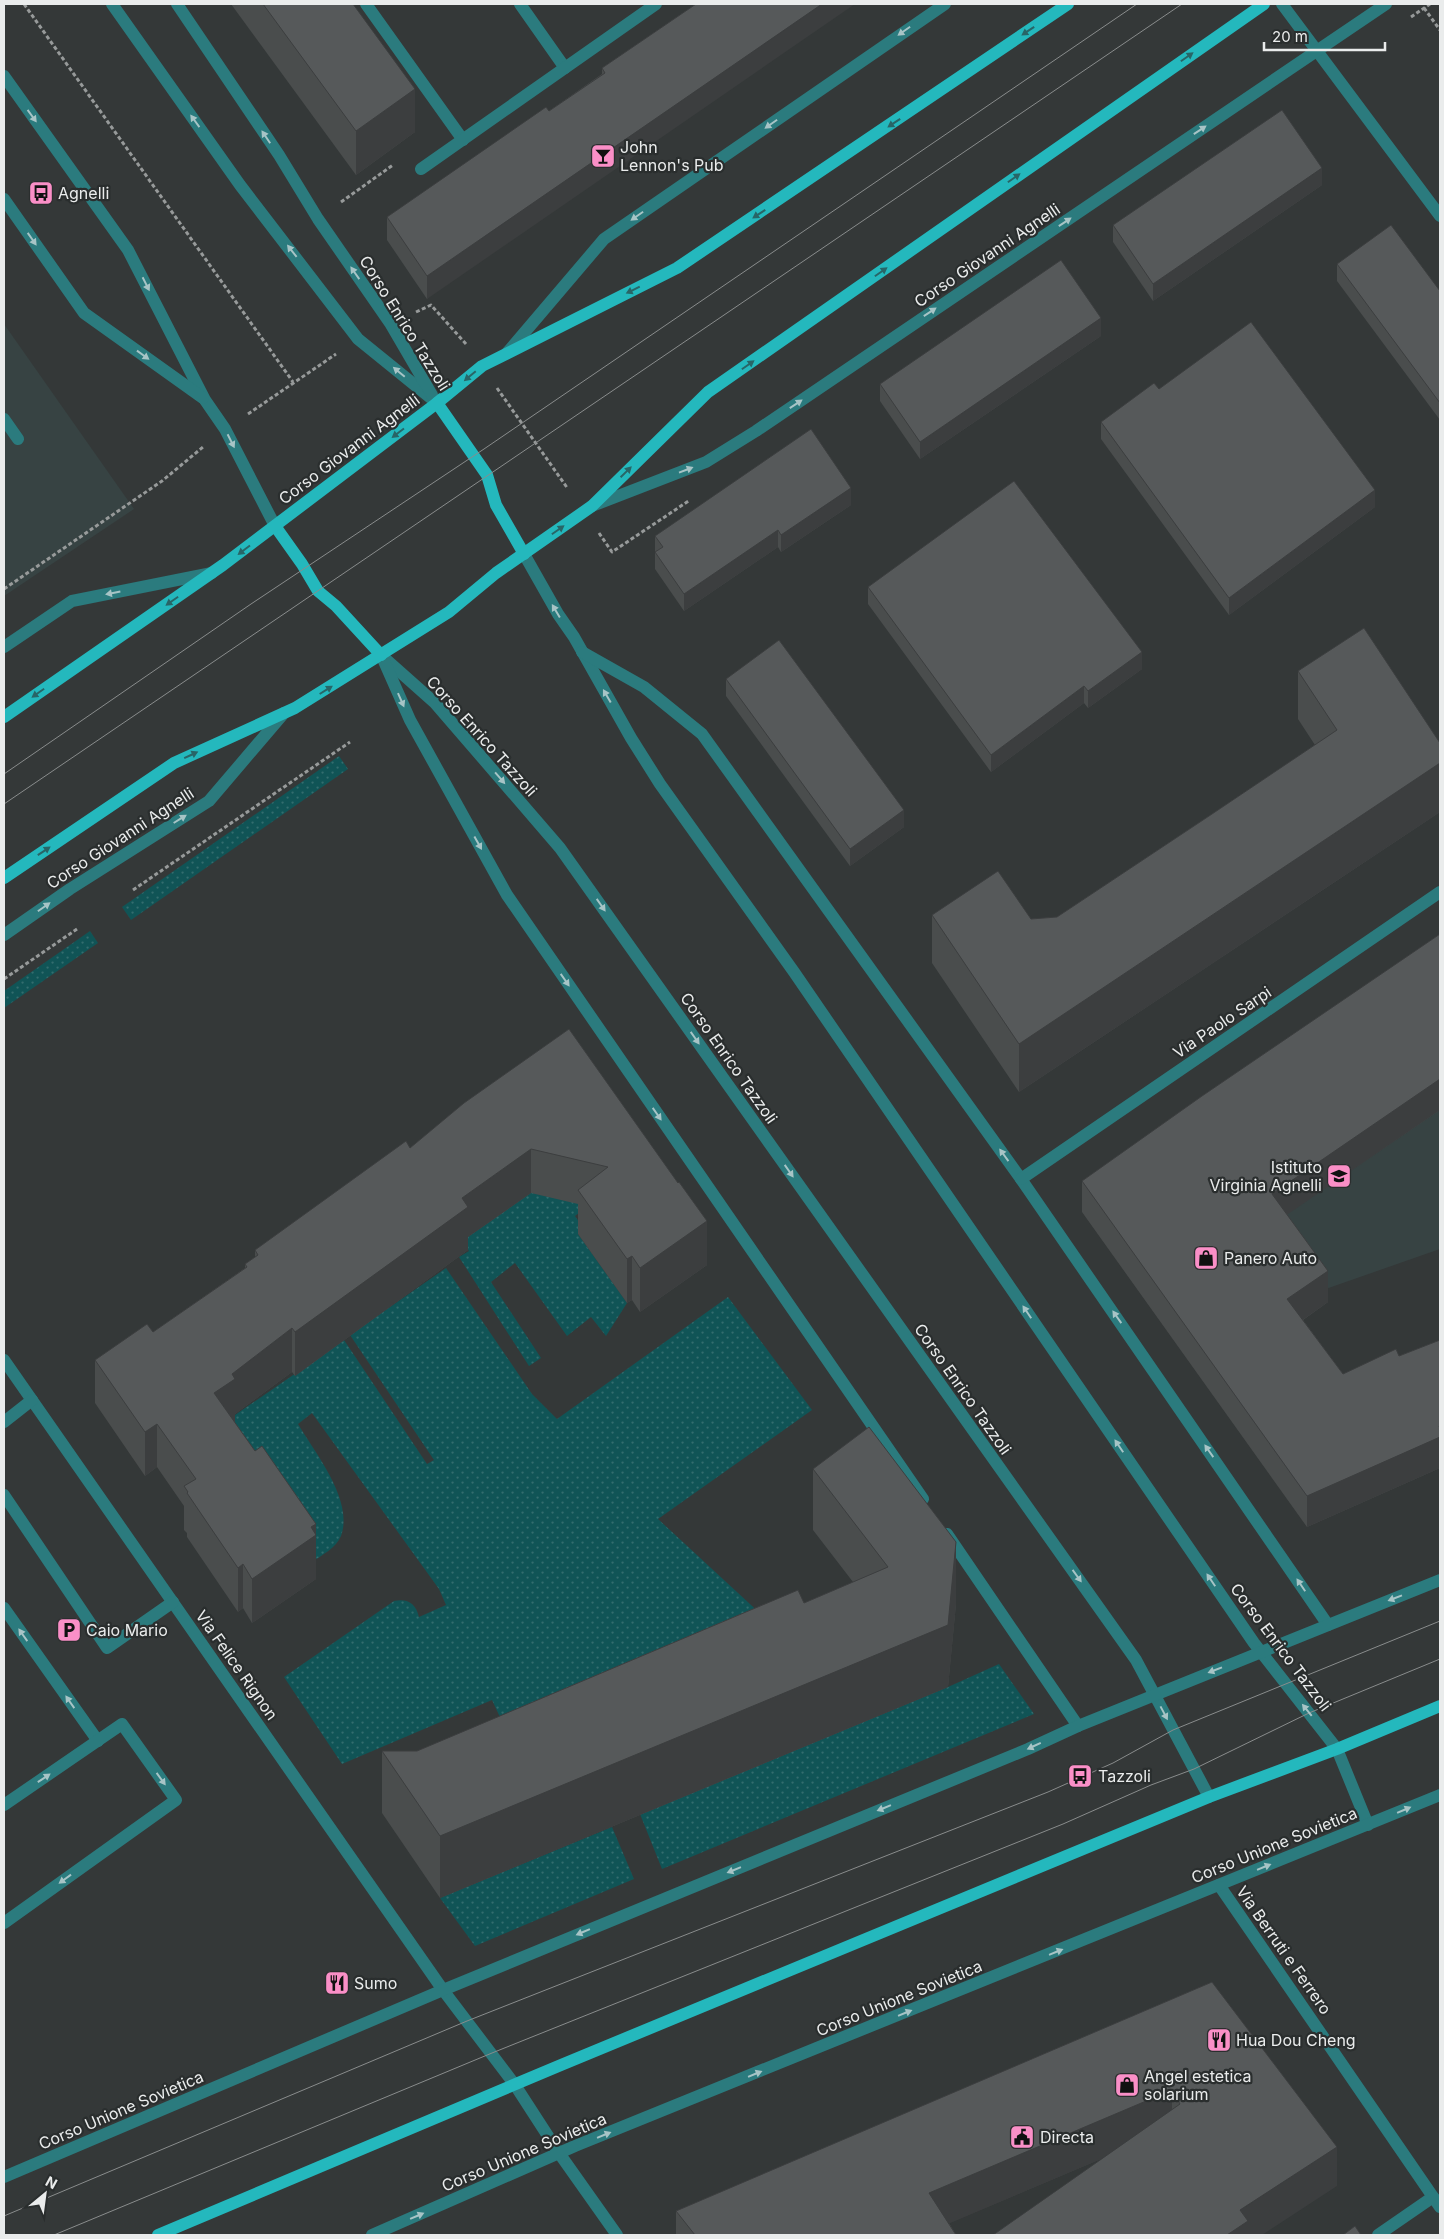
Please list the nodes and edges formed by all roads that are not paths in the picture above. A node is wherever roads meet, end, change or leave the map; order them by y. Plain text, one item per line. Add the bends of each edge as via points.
1 (112, 4) edge
2 (176, 4) edge
3 (366, 4) edge
4 (520, 4) edge
5 (656, 4) edge
6 (944, 4) edge
7 (1068, 4) edge
8 (1264, 4) edge
9 (1282, 4) edge
10 (1386, 4) edge
11 (1317, 51) junction
12 (565, 68) junction
13 (4, 76) edge
14 (463, 140) junction
15 (421, 169) road end
16 (4, 199) edge
17 (1440, 216) edge
18 (507, 353) junction
19 (205, 400) junction
20 (436, 404) junction
21 (4, 419) edge
22 (18, 439) dead end
23 (592, 506) junction
24 (275, 526) junction
25 (524, 554) junction
26 (212, 573) junction
27 (4, 647) edge
28 (582, 652) junction
29 (382, 655) junction
30 (284, 713) junction
31 (4, 717) edge
32 (4, 878) edge
33 (1440, 892) edge
34 (4, 935) edge
35 (1022, 1179) junction
36 (4, 1360) edge
37 (32, 1400) junction
38 (4, 1422) edge
39 (4, 1495) edge
40 (930, 1509) edge
41 (941, 1526) edge
42 (1440, 1580) edge
43 (173, 1602) junction
44 (4, 1608) edge
45 (1328, 1625) junction
46 (1261, 1652) junction
47 (1155, 1695) junction
48 (1440, 1706) edge
49 (1078, 1726) junction
50 (98, 1742) junction
51 (1337, 1749) junction
52 (1440, 1795) edge
53 (1209, 1797) junction
54 (4, 1805) edge
55 (1368, 1825) junction
56 (1219, 1885) junction
57 (4, 1923) edge
58 (443, 1990) junction
59 (515, 2085) junction
60 (559, 2153) junction
61 (4, 2178) edge
62 (1437, 2202) edge
63 (158, 2235) edge
64 (372, 2235) edge
65 (617, 2235) edge
66 (1378, 2235) edge

20 -> 1 street, Corso Enrico Tazzoli via 358,338 240,185
20 -> 2 street, Corso Enrico Tazzoli via 390,324
3 - 14 street
4 - 12 street
5 - 12 street
6 -> 18 street, Corso Giovanni Agnelli via 604,239
7 -> 18 main road, Corso Giovanni Agnelli via 677,268
23 -> 8 main road, Corso Giovanni Agnelli via 708,392
9 - 11 street
10 - 11 street, Corso Giovanni Agnelli
11 - 17 street
23 -> 11 street, Corso Giovanni Agnelli via 706,462 756,431
12 - 14 street
13 -> 19 street via 128,250
14 - 15 street
16 -> 19 street via 84,314
18 -> 20 main road, Corso Giovanni Agnelli via 482,366
19 -> 24 street via 225,429
20 -> 24 main road, Corso Giovanni Agnelli
20 - 25 main road via 487,475 496,505
21 - 22 street
25 -> 23 main road, Corso Giovanni Agnelli
24 -> 26 main road, Corso Giovanni Agnelli
24 - 29 main road via 318,591
28 -> 25 street, Corso Enrico Tazzoli
25 - 29 main road, Corso Giovanni Agnelli via 483,582 449,612
26 -> 27 street, Corso Giovanni Agnelli via 72,601
26 -> 31 main road, Corso Giovanni Agnelli
35 -> 28 street, Corso Enrico Tazzoli via 702,734 644,687
46 -> 28 street, Corso Enrico Tazzoli via 799,980 660,784
30 -> 29 main road, Corso Giovanni Agnelli
29 -> 40 street via 410,720 507,895
29 -> 47 street, Corso Enrico Tazzoli via 435,703 560,848 1110,1622
32 -> 30 main road, Corso Giovanni Agnelli via 174,763
34 -> 30 street, Corso Giovanni Agnelli via 209,801
33 - 35 street, Via Paolo Sarpi
45 -> 35 street, Corso Enrico Tazzoli
36 - 37 street, Via Felice Rignon
37 - 38 street
37 - 43 street, Via Felice Rignon
39 - 43 street via 107,1648
41 - 49 street
42 -> 45 street, Corso Unione Sovietica
43 - 58 street, Via Felice Rignon
50 -> 44 street
45 - 46 street, Corso Unione Sovietica
46 -> 47 street, Corso Unione Sovietica
51 -> 46 street, Corso Enrico Tazzoli
47 - 49 street, Corso Unione Sovietica
47 -> 53 street, Corso Enrico Tazzoli
48 - 51 main road
49 -> 58 street, Corso Unione Sovietica
54 -> 50 street
50 -> 57 street via 122,1724 176,1800
51 - 53 main road
51 - 55 street, Corso Enrico Tazzoli
55 -> 52 street, Corso Unione Sovietica
53 - 59 main road
56 -> 55 street, Corso Unione Sovietica
60 -> 56 street, Corso Unione Sovietica
56 - 62 street, Via Berruti e Ferrero
58 - 59 street
58 - 61 street, Corso Unione Sovietica
59 - 60 street
59 - 63 main road
64 -> 60 street, Corso Unione Sovietica
60 - 65 street
62 - 66 street

